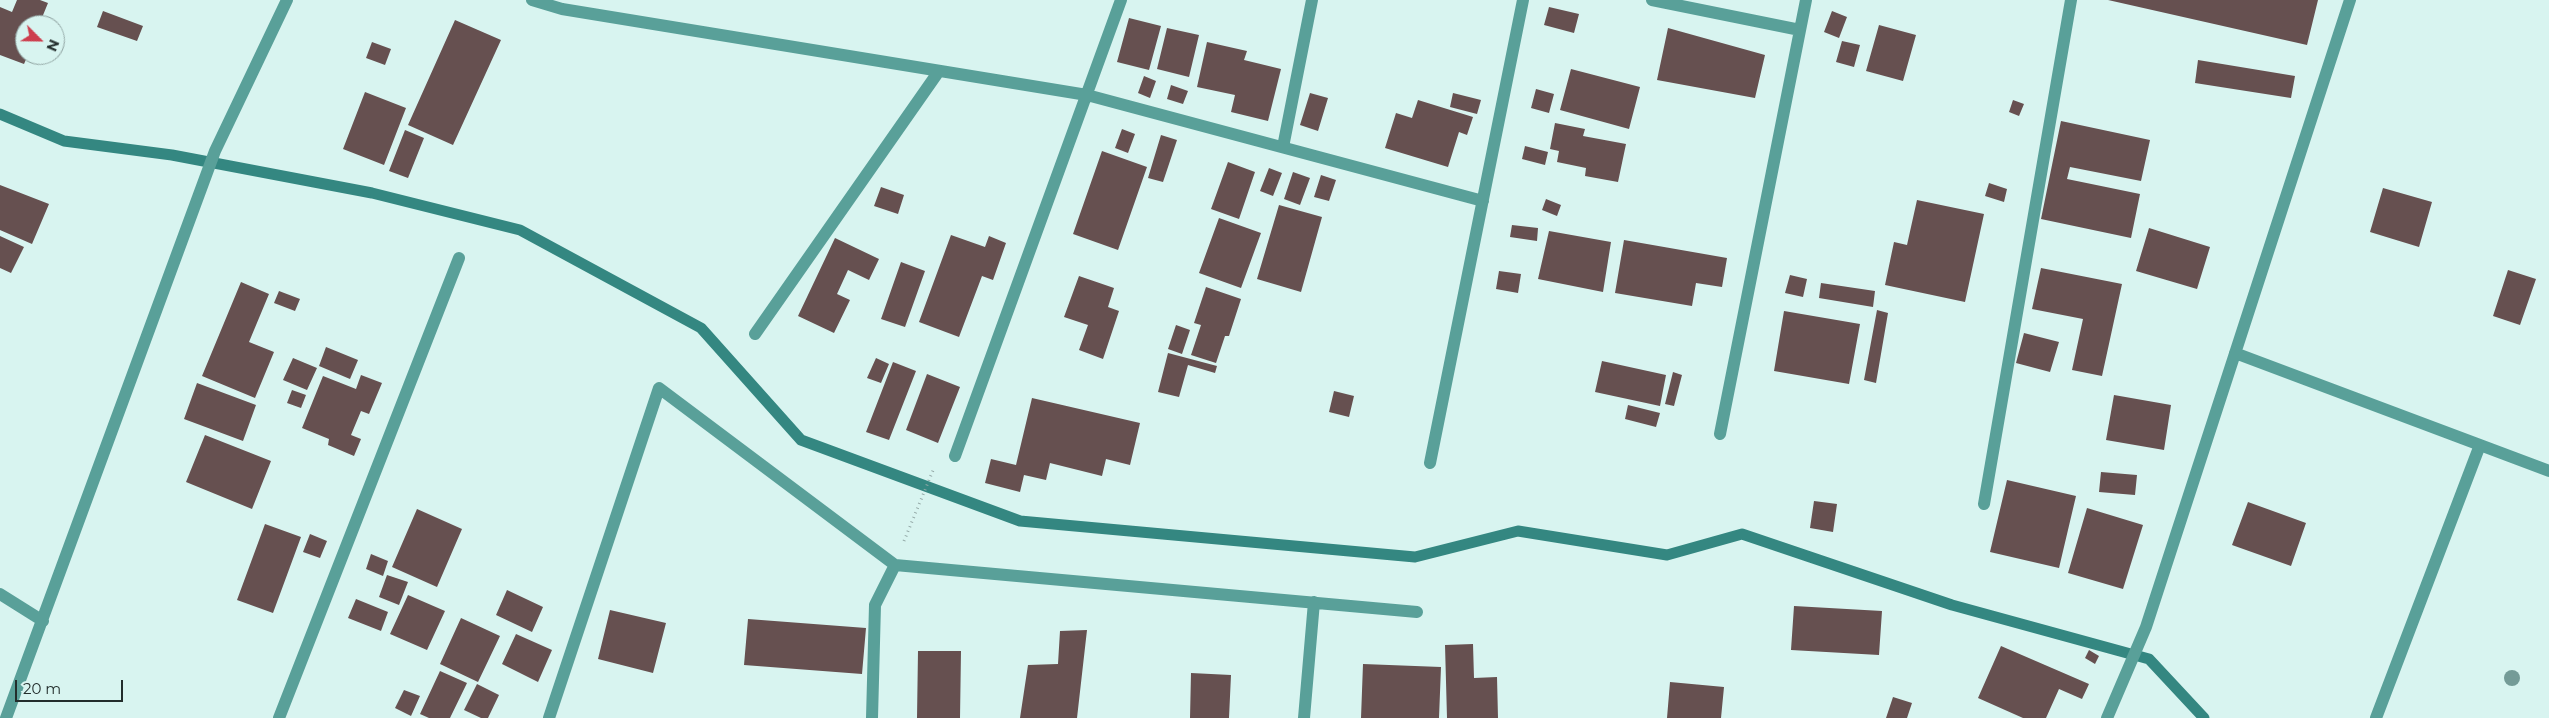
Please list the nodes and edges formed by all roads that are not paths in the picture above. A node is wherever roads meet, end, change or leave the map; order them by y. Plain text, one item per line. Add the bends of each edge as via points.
1 (287, 0) edge
2 (532, 0) edge
3 (1121, 0) edge
4 (1312, 0) edge
5 (1523, 0) edge
6 (1652, 0) edge
7 (1806, 0) edge
8 (2071, 0) edge
9 (2350, 0) edge
10 (1800, 30) junction
11 (940, 71) junction
12 (1087, 95) junction
13 (1283, 148) junction
14 (1483, 200) junction
15 (459, 258) dead end
16 (755, 334) dead end
17 (2234, 353) junction
18 (1720, 434) dead end
19 (2480, 445) junction
20 (955, 456) dead end
21 (1430, 463) dead end
22 (2549, 471) edge
23 (1984, 504) dead end
24 (895, 565) junction
25 (0, 594) edge
26 (1314, 602) junction
27 (1418, 612) dead end
28 (42, 621) junction
29 (6, 718) edge
30 (279, 718) edge
31 (549, 718) edge
32 (872, 718) edge
33 (1304, 718) edge
34 (2107, 718) edge
35 (2376, 718) edge

1 - 28 street via 215,151
2 - 11 street via 562,9
3 - 12 street
4 - 13 street
5 - 14 street
6 - 10 street
7 - 10 street
8 - 23 street
9 - 17 street
10 - 18 street
11 - 12 street
11 - 16 street
12 - 13 street
12 - 20 street
13 - 14 street
14 - 21 street
15 - 30 street
17 - 19 street
17 - 34 street via 2146,627
19 - 22 street
19 - 35 street
24 - 26 street
24 - 31 street via 659,388
24 - 32 street via 875,605
25 - 28 street
26 - 27 street
26 - 33 street
28 - 29 street

